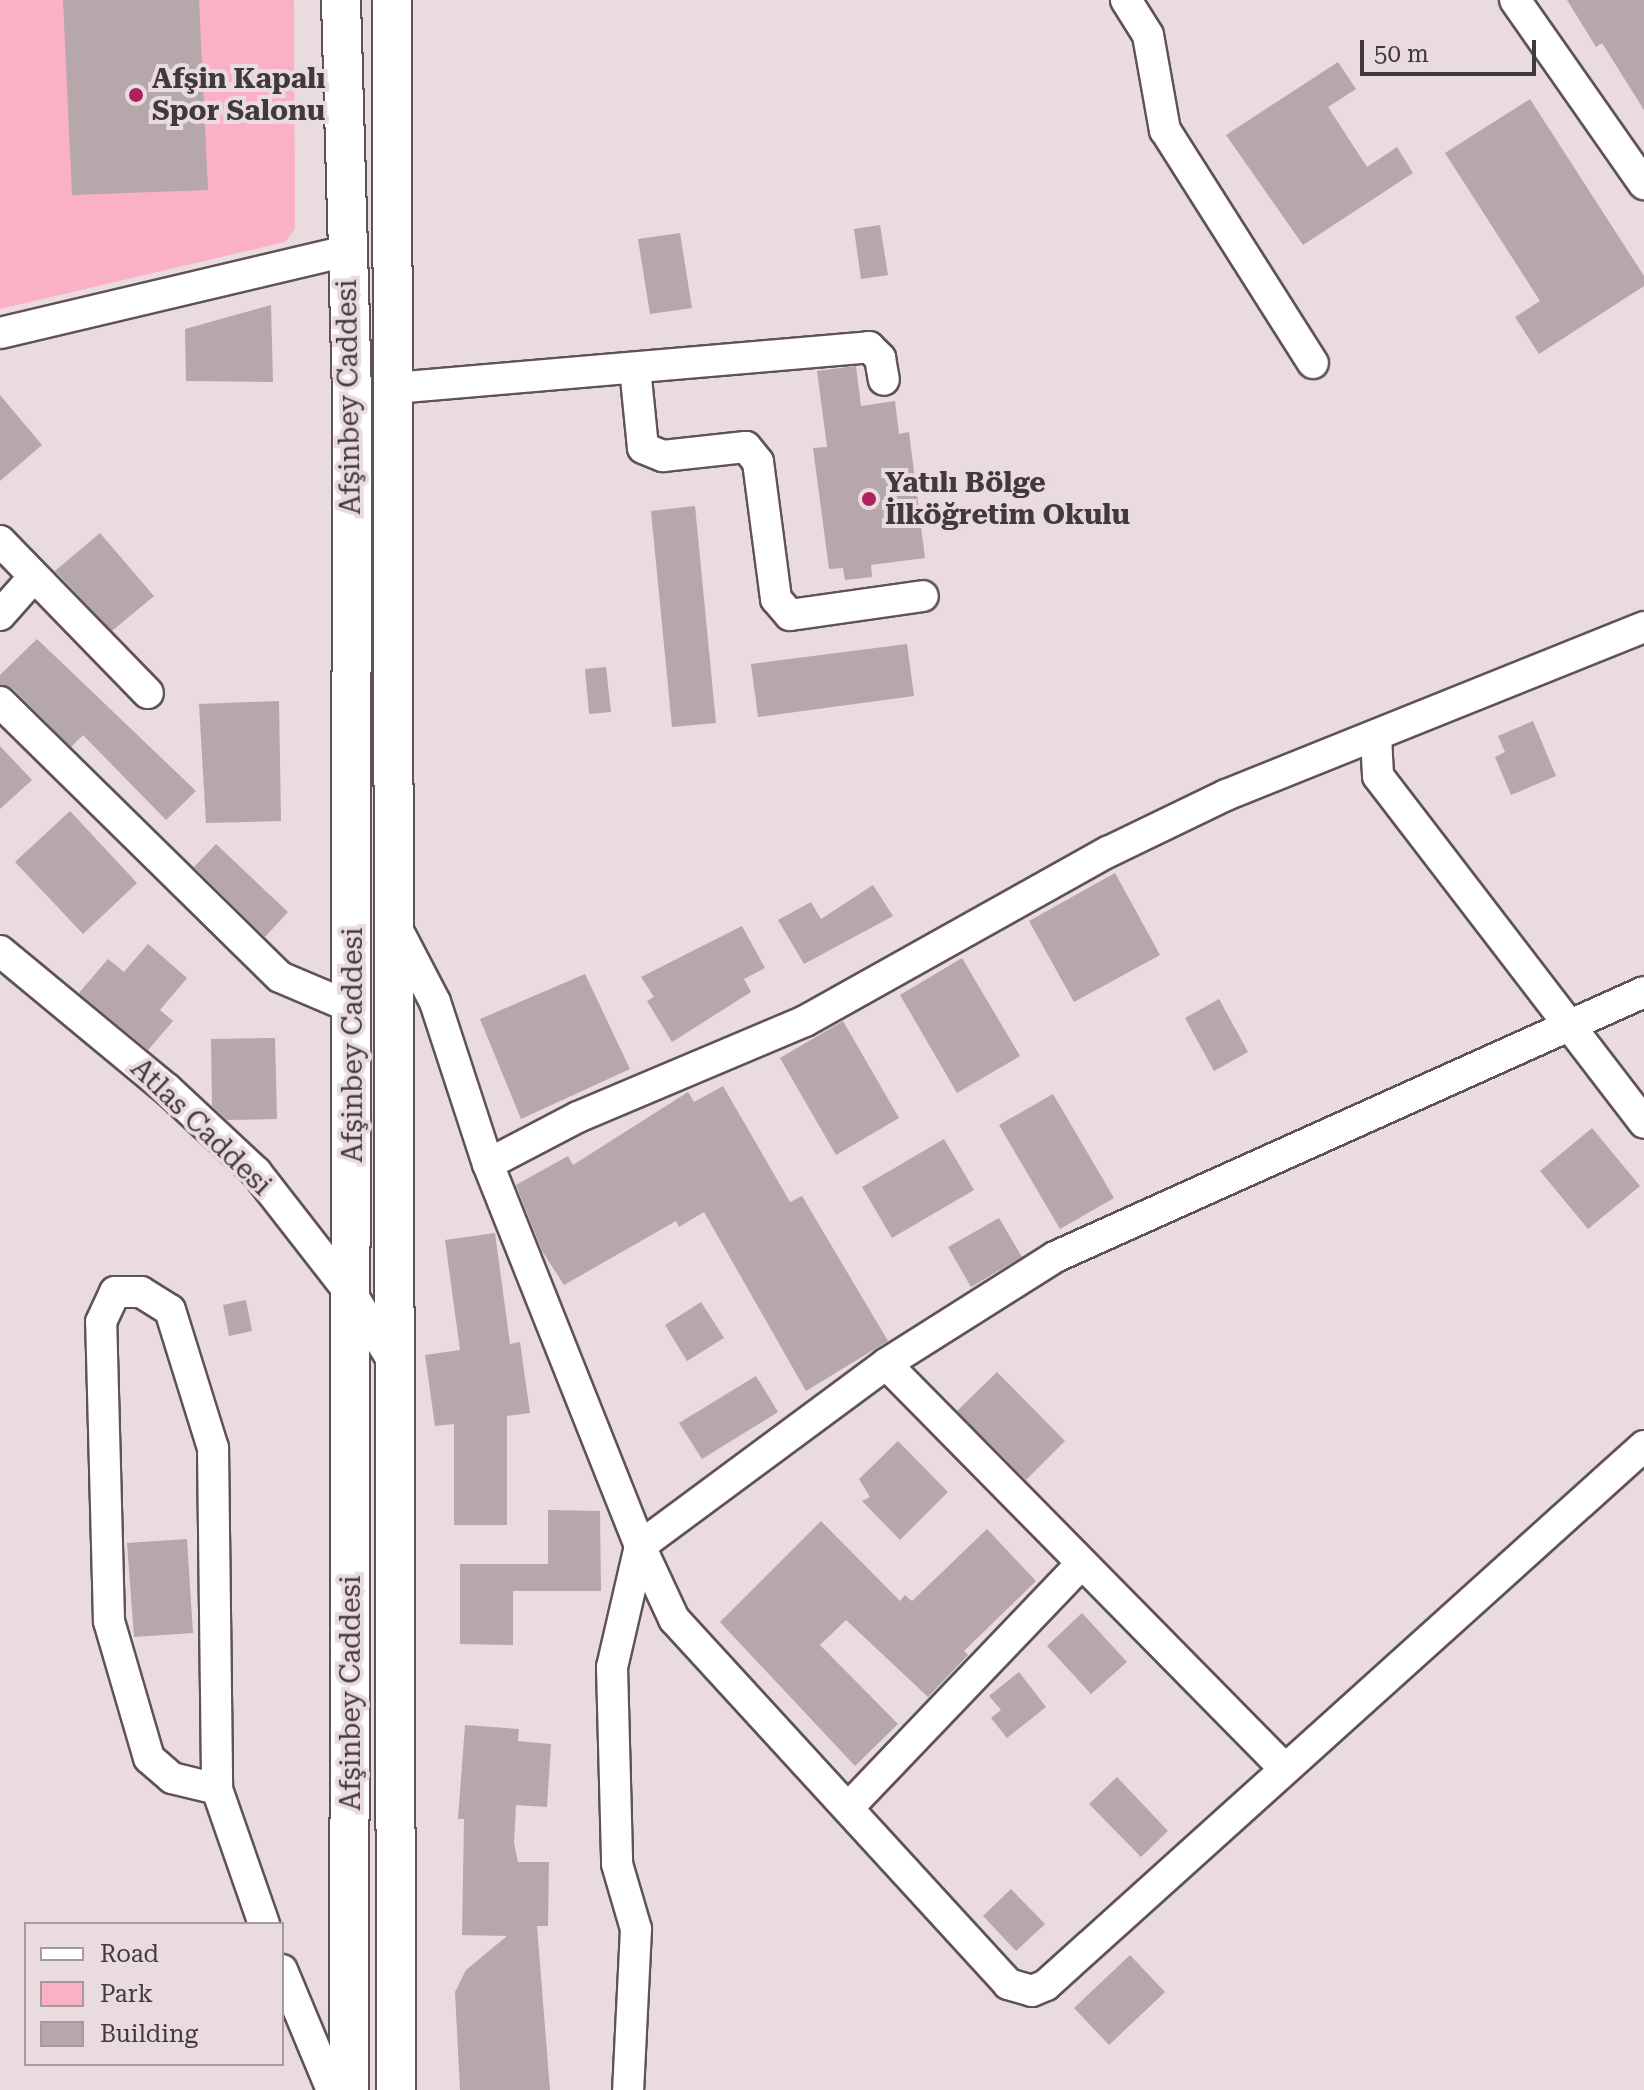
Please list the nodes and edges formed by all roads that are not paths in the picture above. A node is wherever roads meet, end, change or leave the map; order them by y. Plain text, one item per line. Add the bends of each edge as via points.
1 (341, 0) edge
2 (392, 0) edge
3 (1126, 0) edge
4 (1515, 0) edge
5 (1644, 184) edge
6 (346, 251) junction
7 (0, 333) edge
8 (1313, 363) dead end
9 (635, 368) junction
10 (884, 380) dead end
11 (394, 388) junction
12 (0, 541) edge
13 (32, 579) junction
14 (923, 596) dead end
15 (0, 615) edge
16 (1644, 627) edge
17 (148, 693) dead end
18 (0, 702) edge
19 (1376, 736) junction
20 (397, 929) junction
21 (0, 951) edge
22 (1644, 992) edge
23 (353, 1008) junction
24 (1566, 1028) junction
25 (1644, 1123) edge
26 (488, 1164) junction
27 (354, 1298) junction
28 (886, 1364) junction
29 (399, 1371) junction
30 (1644, 1446) edge
31 (640, 1546) junction
32 (1081, 1564) junction
33 (1283, 1767) junction
34 (217, 1789) junction
35 (848, 1808) junction
36 (263, 1922) edge
37 (284, 1975) edge
38 (332, 2090) edge
39 (349, 2090) edge
40 (396, 2090) edge
41 (628, 2090) edge

1 - 6 main road, Afşinbey Caddesi
2 - 11 main road, Afşinbey Caddesi
3 - 8 street via 1148,35 1165,130
4 - 5 street
6 - 7 street
6 - 23 main road, Afşinbey Caddesi via 352,394
9 - 10 street via 869,347 880,358
9 - 11 street
9 - 14 street via 643,448 663,456 746,447 758,462 776,599 790,615
11 - 20 main road, Afşinbey Caddesi
12 - 13 street
13 - 15 street
13 - 17 street
16 - 19 street
18 - 23 street via 280,977
19 - 24 street via 1378,776
19 - 26 street via 1226,795 1108,852 805,1021 578,1117
20 - 26 street via 435,1002
20 - 29 main road, Afşinbey Caddesi
21 - 27 street, Atlas Caddesi via 167,1089 256,1172
22 - 24 street
23 - 27 main road, Afşinbey Caddesi
24 - 25 street
24 - 28 street via 1055,1257
26 - 31 street
27 - 29 street, Atlas Caddesi
27 - 39 main road, Afşinbey Caddesi
28 - 31 street
28 - 32 street
29 - 40 main road, Afşinbey Caddesi
30 - 33 street
31 - 35 street via 674,1619
31 - 41 street via 612,1667 617,1864 636,1929
32 - 33 street
32 - 35 street
33 - 35 street via 1046,1985 1032,1991 1008,1984
34 - 34 street via 172,1778 149,1758 109,1621 101,1322 115,1292 141,1292 170,1310 213,1448
34 - 36 street
37 - 38 street

